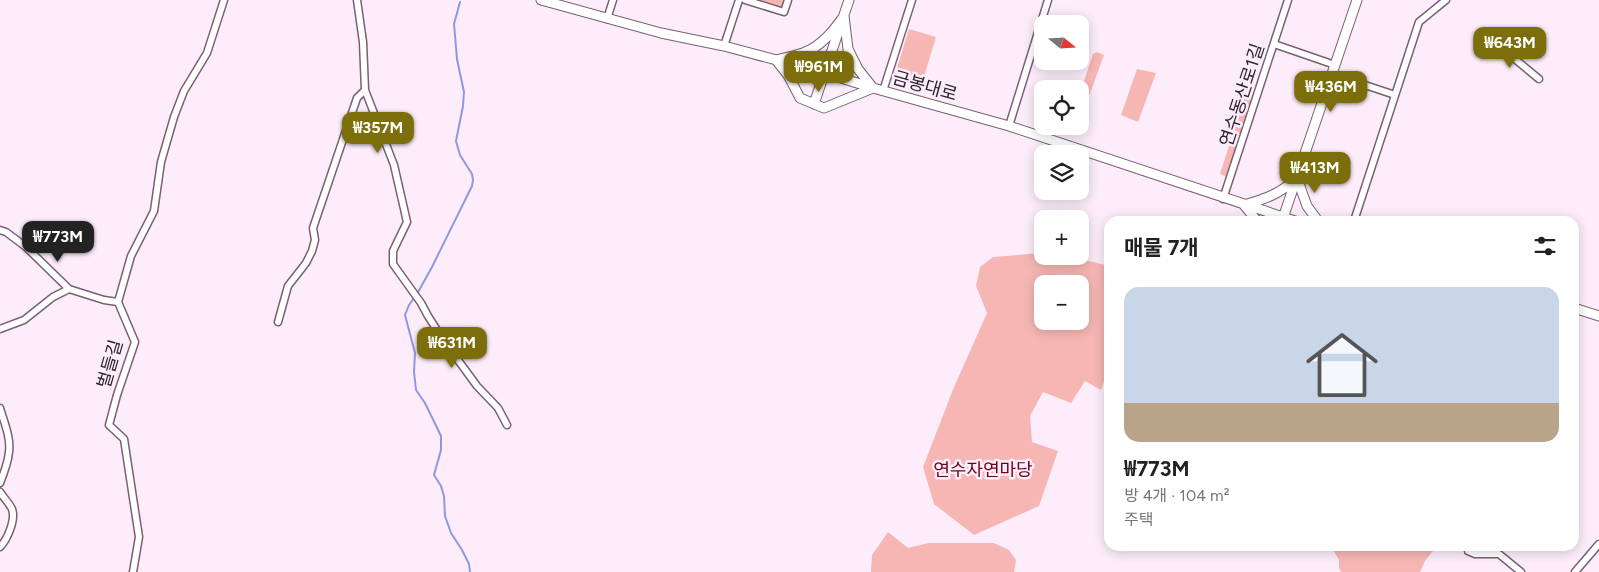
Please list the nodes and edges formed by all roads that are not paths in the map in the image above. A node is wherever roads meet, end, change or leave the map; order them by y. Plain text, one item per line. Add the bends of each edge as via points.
1 (224, 0) edge
2 (357, 0) edge
3 (541, 0) edge
4 (613, 0) edge
5 (739, 0) edge
6 (745, 0) edge
7 (788, 0) edge
8 (849, 0) edge
9 (912, 0) edge
10 (1048, 0) edge
11 (1288, 0) edge
12 (1357, 0) edge
13 (1446, 0) edge
14 (844, 16) junction
15 (607, 18) junction
16 (1497, 42) dead end
17 (1274, 44) junction
18 (724, 46) junction
19 (776, 60) junction
20 (1334, 70) junction
21 (825, 73) junction
22 (1539, 79) dead end
23 (873, 88) junction
24 (365, 90) junction
25 (883, 91) junction
26 (1395, 95) junction
27 (814, 104) junction
28 (1009, 126) junction
29 (1296, 178) junction
30 (1223, 199) junction
31 (1244, 205) junction
32 (1253, 216) edge
33 (1273, 216) edge
34 (1284, 216) edge
35 (1314, 216) edge
36 (1356, 216) edge
37 (0, 230) edge
38 (69, 289) junction
39 (118, 302) junction
40 (1579, 310) edge
41 (1599, 316) edge
42 (278, 322) dead end
43 (0, 329) edge
44 (0, 408) edge
45 (507, 425) dead end
46 (0, 484) edge
47 (0, 492) edge
48 (1599, 544) edge
49 (0, 547) edge
50 (1468, 551) edge
51 (134, 572) edge
52 (1520, 572) edge
53 (1575, 572) edge

1 - 39 street via 207,52 184,90 174,117 161,162 154,211 131,256
2 - 24 street
3 - 15 street, 금봉대로
4 - 15 street
5 - 18 street
6 - 7 street via 784,12
8 - 14 street
9 - 25 street
10 - 28 street
11 - 17 street, 연수동산로1길
12 - 20 street
13 - 26 street via 1419,22
14 - 19 street via 812,50
14 - 21 street
14 - 23 street via 848,49
15 - 18 street, 금봉대로
16 - 22 street
17 - 20 street
17 - 30 street, 연수동산로1길
18 - 19 street, 금봉대로
19 - 21 street, 금봉대로
19 - 27 street via 800,98
20 - 26 street
20 - 29 street
21 - 23 street, 금봉대로
21 - 27 street
23 - 25 street, 금봉대로
23 - 27 street via 824,108
24 - 42 street via 358,98 313,228 315,240 312,251 288,286
24 - 45 street via 394,165 407,222 393,251 394,264 444,341 477,386 498,408
25 - 28 street, 금봉대로
26 - 36 street
28 - 30 street, 금봉대로
29 - 31 street via 1274,195
29 - 34 street
29 - 35 street
30 - 31 street, 금봉대로
31 - 32 street
31 - 33 street, 금봉대로
37 - 38 street via 26,246
38 - 39 street
38 - 43 street via 24,320
39 - 51 street, 벌들길 via 136,342 116,395 109,425 124,438 139,537
40 - 41 street
44 - 46 street via 10,450
47 - 49 street via 13,512 13,518 5,542
48 - 53 street
50 - 52 street via 1499,554

